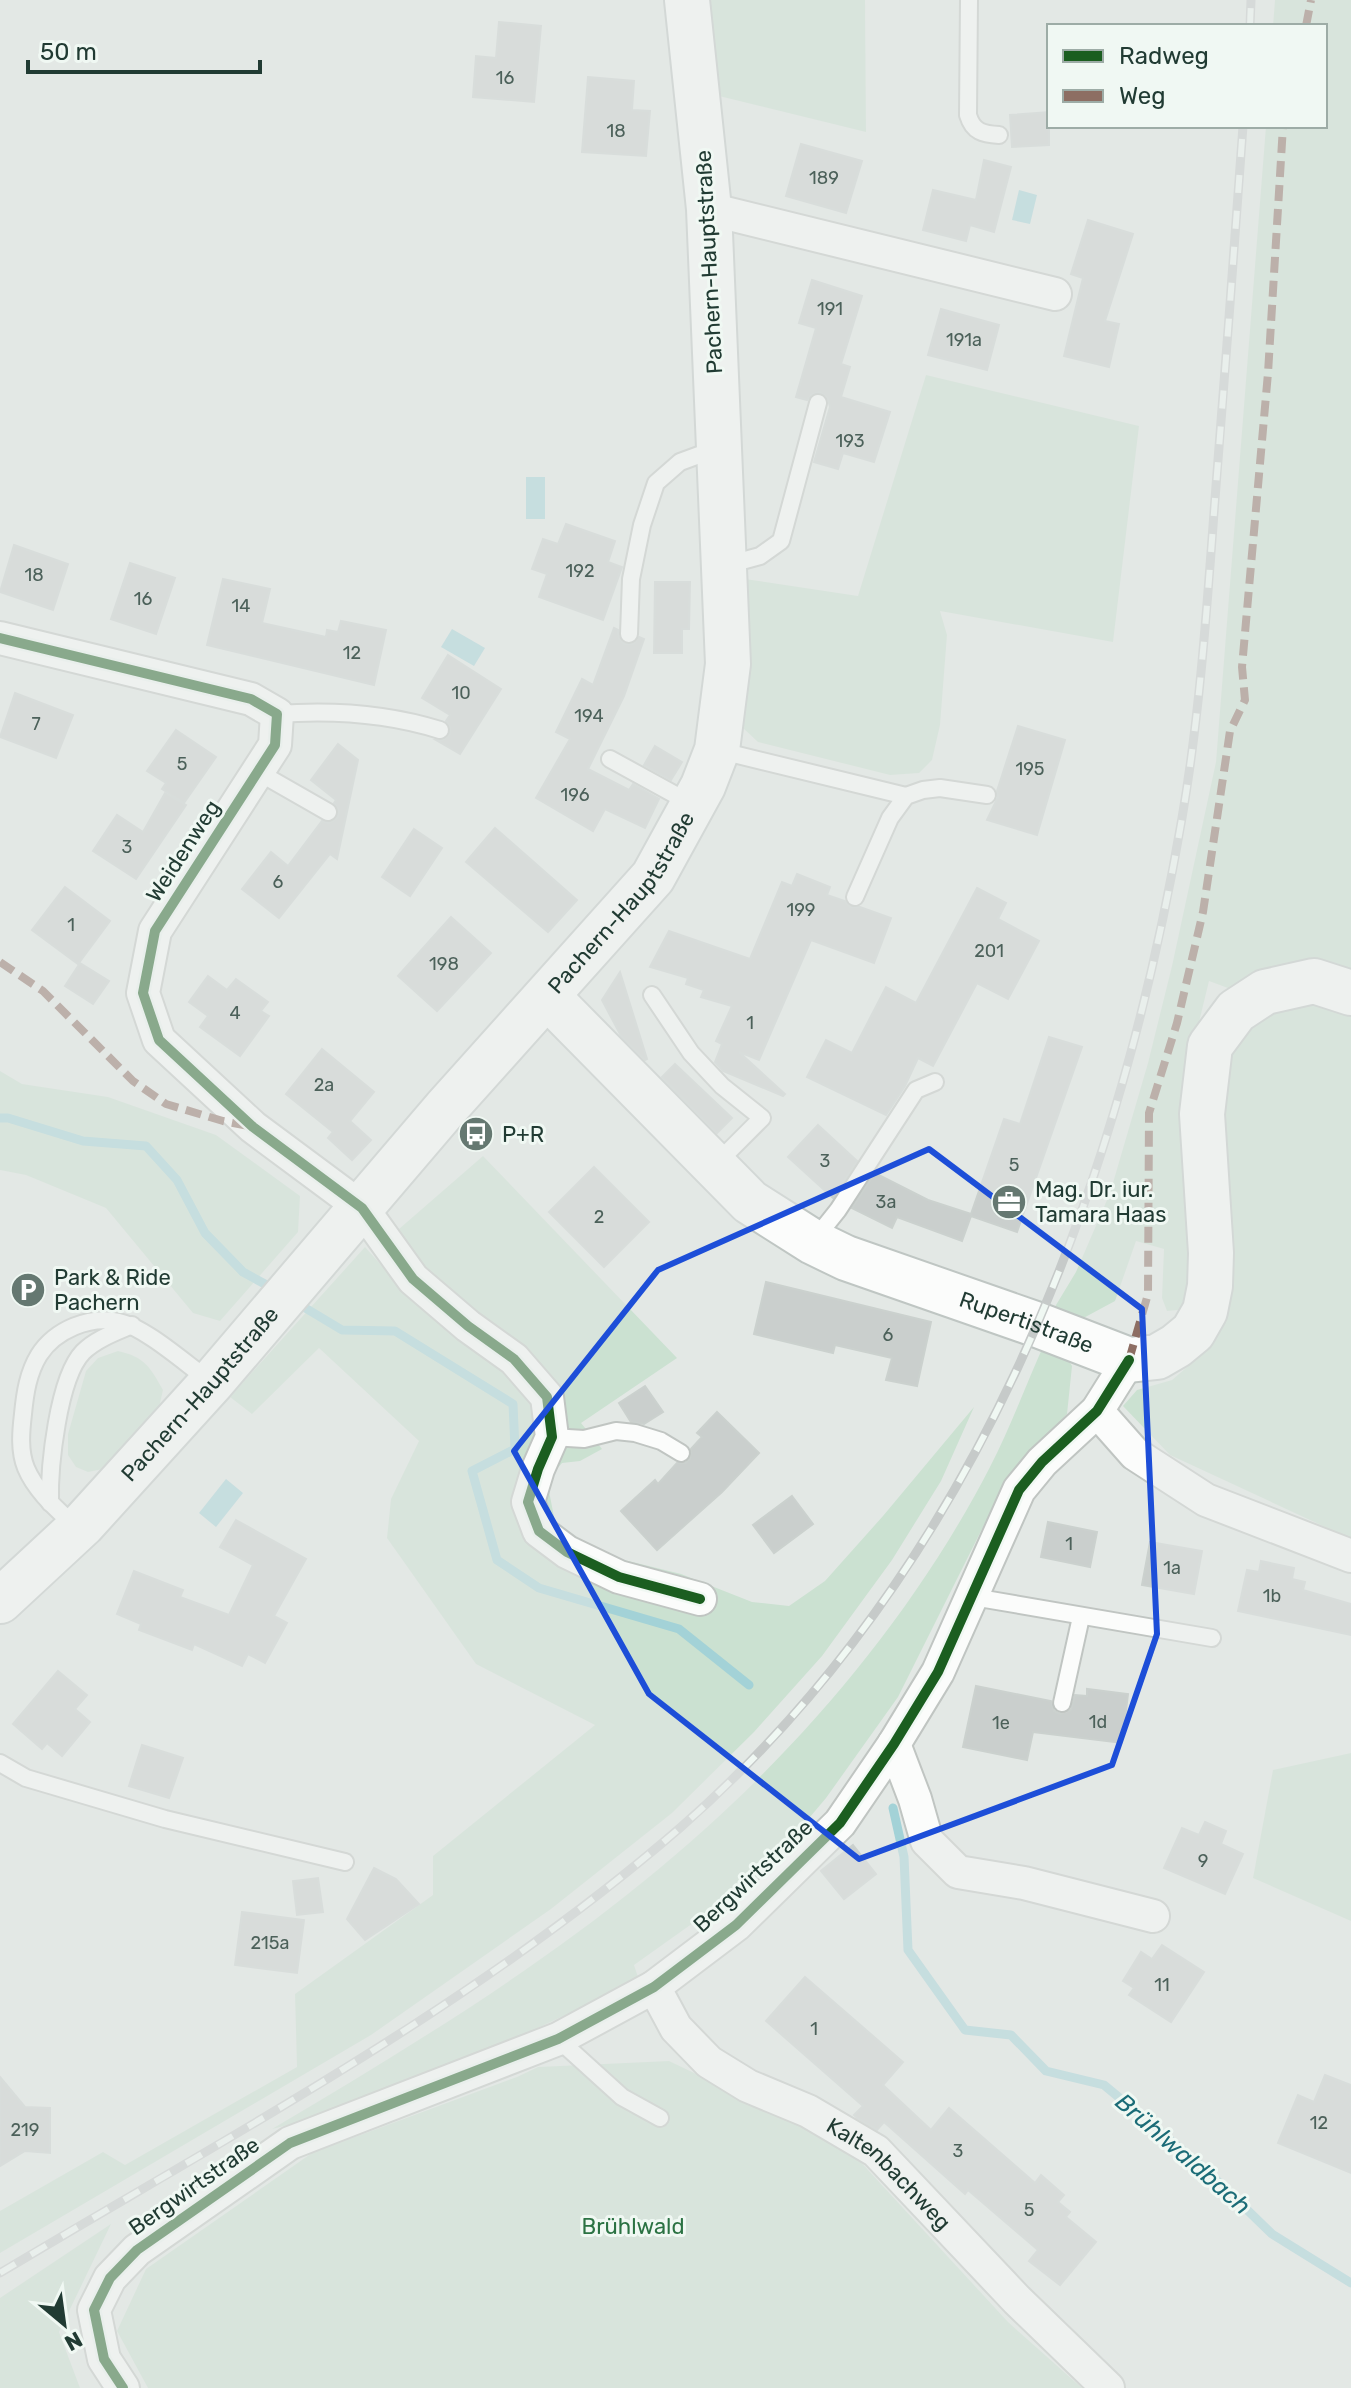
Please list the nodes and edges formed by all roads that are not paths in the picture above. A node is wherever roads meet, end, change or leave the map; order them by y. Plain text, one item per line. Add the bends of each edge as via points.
1 (687, 0) edge
2 (969, 0) edge
3 (999, 135) dead end
4 (709, 209) junction
5 (1055, 294) dead end
6 (818, 403) dead end
7 (719, 447) junction
8 (724, 566) junction
9 (629, 634) dead end
10 (0, 638) edge
11 (277, 714) junction
12 (440, 730) dead end
13 (717, 750) junction
14 (610, 759) dead end
15 (258, 772) junction
16 (987, 795) dead end
17 (906, 796) junction
18 (693, 804) junction
19 (328, 812) dead end
20 (855, 897) dead end
21 (1351, 993) edge
22 (652, 995) dead end
23 (547, 996) junction
24 (935, 1082) dead end
25 (714, 1167) junction
26 (362, 1208) junction
27 (813, 1242) junction
28 (132, 1325) junction
29 (1129, 1360) junction
30 (212, 1382) junction
31 (1097, 1411) junction
32 (552, 1437) junction
33 (681, 1453) dead end
34 (64, 1516) junction
35 (1351, 1556) edge
36 (973, 1597) junction
37 (700, 1599) dead end
38 (0, 1601) edge
39 (1081, 1617) junction
40 (1212, 1638) dead end
41 (1062, 1703) dead end
42 (894, 1744) junction
43 (0, 1763) edge
44 (345, 1862) dead end
45 (1153, 1916) dead end
46 (654, 1987) junction
47 (558, 2039) junction
48 (660, 2118) dead end
49 (123, 2388) edge
50 (1108, 2388) edge

1 - 4 main road, Pachern-Hauptstraße
2 - 3 lane via 968,115 983,134
4 - 5 street
4 - 7 main road, Pachern-Hauptstraße
6 - 8 lane via 781,541 760,556
7 - 8 main road, Pachern-Hauptstraße
7 - 9 lane via 680,462 656,483 631,579
8 - 13 main road, Pachern-Hauptstraße via 728,664
10 - 11 street via 251,699
11 - 12 lane via 404,719
11 - 15 street, Weidenweg via 275,745
13 - 17 lane
13 - 18 main road, Pachern-Hauptstraße
14 - 18 lane
15 - 19 lane
15 - 26 street, Weidenweg via 155,931 143,993 159,1040 253,1127
16 - 17 lane via 940,788
17 - 20 lane via 890,818
18 - 23 main road, Pachern-Hauptstraße via 653,877
21 - 29 main road via 1314,981 1265,992 1236,1011 1210,1046 1202,1114 1211,1253 1205,1311 1193,1332 1176,1346 1157,1357
22 - 25 lane via 691,1053 762,1118
23 - 25 main road, Rupertistraße
23 - 26 main road, Pachern-Hauptstraße
24 - 27 lane via 916,1090
25 - 27 main road, Rupertistraße via 750,1202
26 - 30 main road, Pachern-Hauptstraße
26 - 32 street, Weidenweg via 413,1279 514,1359 547,1397
27 - 29 main road, Rupertistraße
28 - 30 lane
28 - 34 lane via 82,1353 68,1377 52,1450
28 - 34 lane via 101,1319 80,1324 58,1336 32,1371 20,1438 25,1466
29 - 31 street, Bergwirtstraße
30 - 34 main road, Pachern-Hauptstraße
31 - 35 street via 1135,1454 1206,1500
31 - 36 street, Bergwirtstraße via 1019,1490
32 - 33 lane via 635,1433
32 - 37 street via 528,1502 539,1531 567,1552 619,1577
34 - 38 main road, Pachern-Hauptstraße
36 - 39 lane
36 - 42 street, Bergwirtstraße via 938,1672
39 - 40 lane
39 - 41 lane
42 - 45 street via 927,1841 958,1872
42 - 46 street, Bergwirtstraße via 840,1823 736,1925
43 - 44 lane via 26,1778 165,1819
46 - 47 street, Bergwirtstraße
46 - 50 street, Kaltenbachweg via 676,2028 709,2062 876,2151
47 - 48 lane via 622,2097
47 - 49 street, Bergwirtstraße via 290,2143 137,2250 110,2278 94,2310 104,2359

